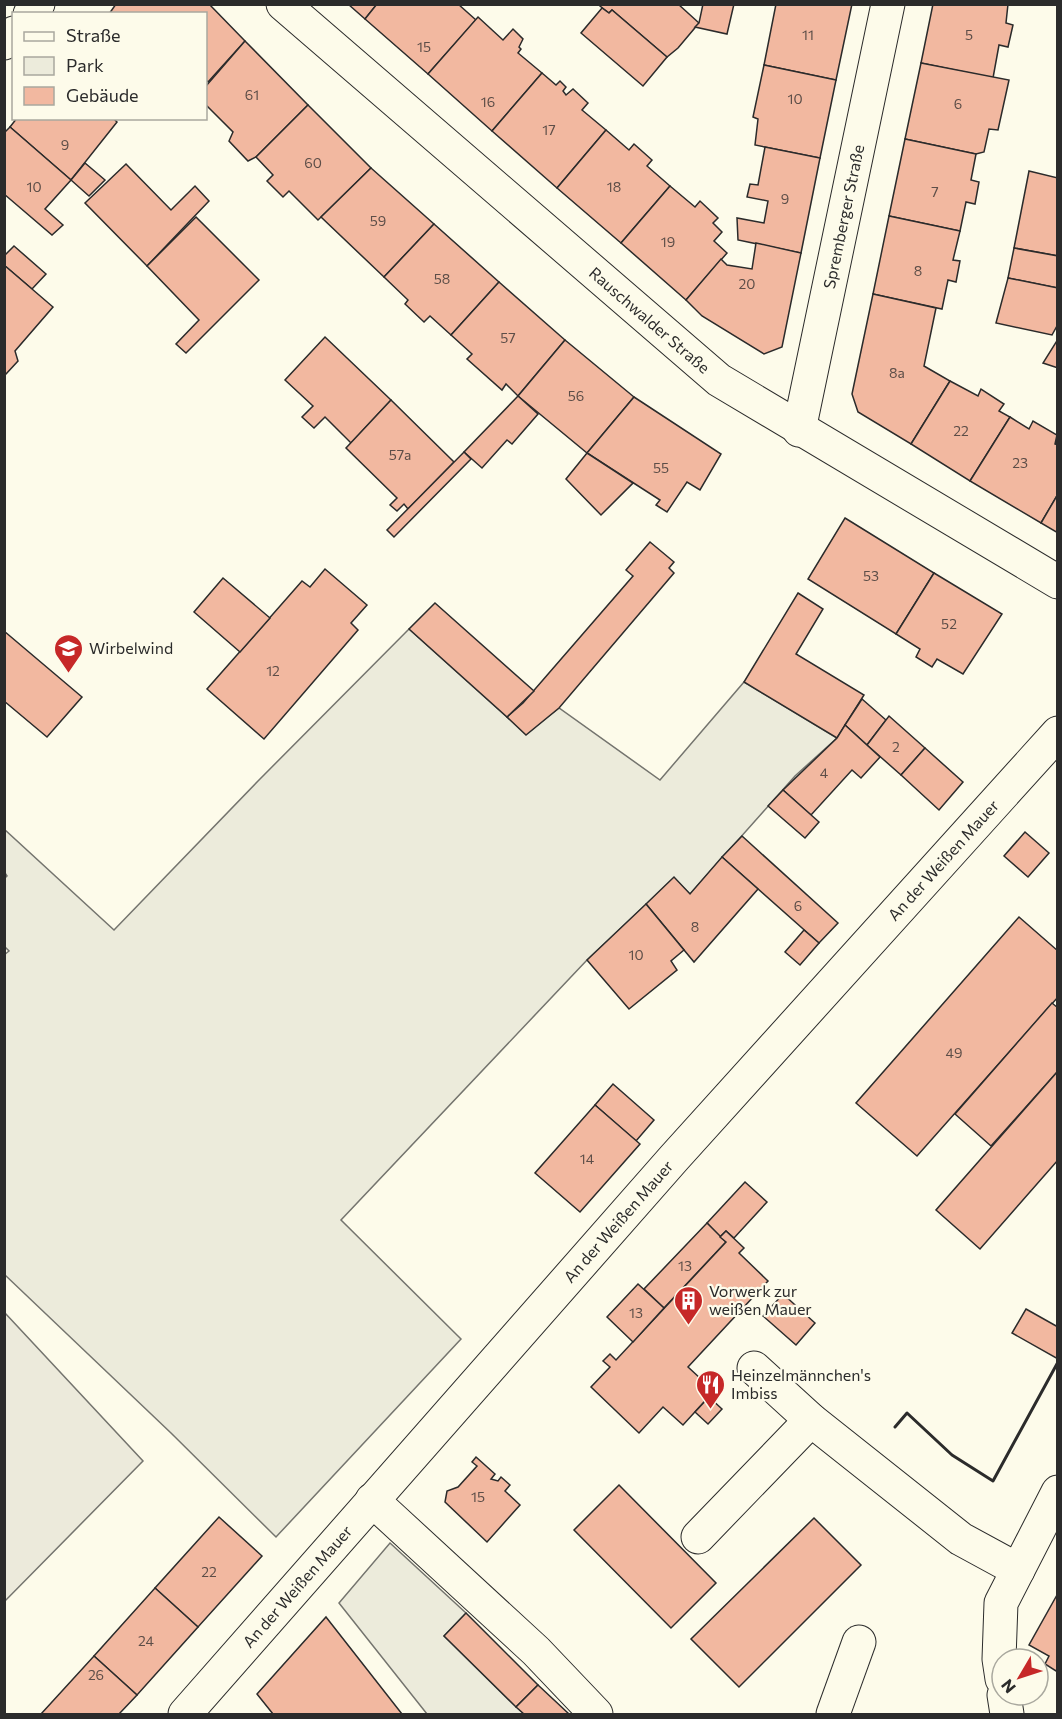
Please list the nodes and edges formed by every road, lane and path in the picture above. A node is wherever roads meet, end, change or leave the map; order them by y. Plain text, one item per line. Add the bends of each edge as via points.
1 (283, 4) edge
2 (888, 4) edge
3 (799, 430) junction
4 (1058, 582) edge
5 (1058, 733) edge
6 (754, 1368) dead end
7 (811, 1420) junction
8 (1058, 1492) edge
9 (372, 1500) junction
10 (698, 1537) dead end
11 (1018, 1570) junction
12 (859, 1642) dead end
13 (999, 1647) edge
14 (185, 1714) edge
15 (596, 1714) edge
16 (833, 1714) edge

1 - 3 street, Rauschwalder Straße via 719,381
2 - 3 street, Spremberger Straße
3 - 4 street, Rauschwalder Straße
5 - 9 street, An der Weißen Mauer
6 - 7 street
7 - 10 street
7 - 11 street via 961,1539
8 - 11 street
9 - 14 street, An der Weißen Mauer
9 - 15 street via 536,1650
11 - 13 street via 1001,1603
12 - 16 street

